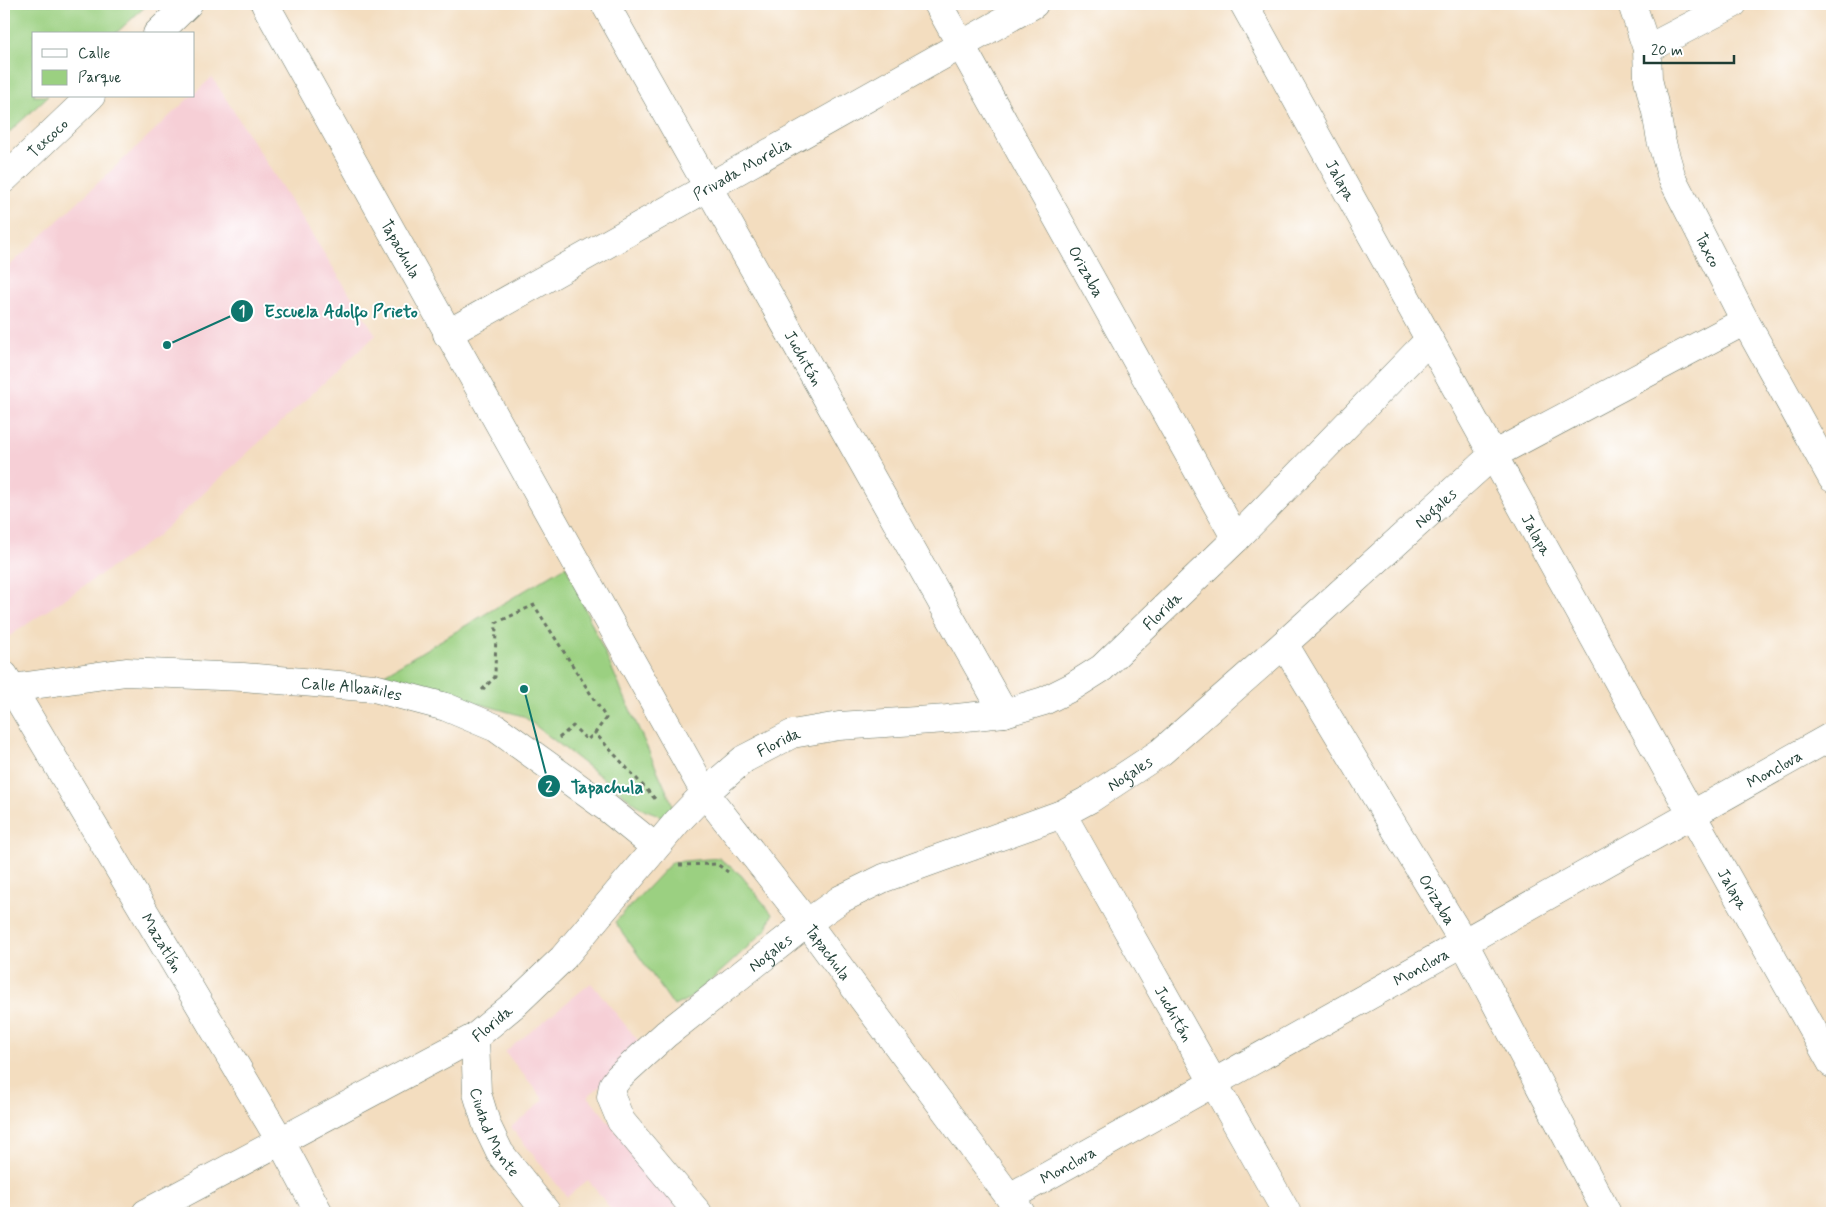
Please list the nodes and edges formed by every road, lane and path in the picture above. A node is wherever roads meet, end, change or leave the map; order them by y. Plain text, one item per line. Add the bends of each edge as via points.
1 (188, 4) edge
2 (265, 4) edge
3 (605, 4) edge
4 (938, 4) edge
5 (1034, 4) edge
6 (1244, 4) edge
7 (1632, 4) edge
8 (1733, 4) edge
9 (159, 32) edge
10 (961, 45) junction
11 (1647, 49) junction
12 (89, 98) edge
13 (4, 179) edge
14 (708, 188) junction
15 (1745, 321) junction
16 (448, 334) junction
17 (1429, 340) junction
18 (1493, 455) junction
19 (1832, 478) edge
20 (1236, 538) junction
21 (1284, 644) junction
22 (6, 684) edge
23 (477, 695) dead end
24 (1004, 713) junction
25 (595, 733) junction
26 (1832, 736) edge
27 (555, 741) dead end
28 (705, 793) junction
29 (1062, 814) junction
30 (1692, 815) junction
31 (677, 822) junction
32 (664, 856) junction
33 (735, 877) dead end
34 (807, 923) junction
35 (1464, 944) junction
36 (475, 1037) junction
37 (1832, 1064) edge
38 (1214, 1084) junction
39 (281, 1142) junction
40 (1016, 1205) edge
41 (146, 1213) edge
42 (319, 1213) edge
43 (547, 1213) edge
44 (698, 1213) edge
45 (1287, 1213) edge
46 (1607, 1213) edge

1 - 9 street
2 - 16 street, Tapachula
3 - 14 street, Juchitán
4 - 10 street, Orizaba
5 - 10 street, Privada Morelia
6 - 17 street, Jalapa
7 - 11 street, Taxco
8 - 11 street
10 - 14 street, Privada Morelia
10 - 20 street, Orizaba
11 - 15 street, Taxco via 1648,79 1672,178
12 - 13 street, Texcoco
14 - 16 street, Privada Morelia
14 - 24 street, Juchitán
15 - 18 street, Nogales
15 - 19 street, Taxco
16 - 28 street, Tapachula
17 - 18 street, Jalapa
17 - 20 street, Florida
18 - 21 street, Nogales
18 - 30 street, Jalapa
20 - 24 street, Florida via 1102,668 1044,701
21 - 29 street, Nogales via 1161,752
21 - 35 street, Orizaba
22 - 32 street, Calle Albañiles via 126,672 243,677 374,688 446,707 496,728 600,803
22 - 39 street, Mazatlán
23 - 25 path via 495,677 496,623 534,605 606,718
24 - 28 street, Florida via 839,726 792,734 744,759
25 - 27 path via 587,740 573,726
25 - 31 path
26 - 30 street, Monclova
28 - 31 street, Florida
28 - 34 street, Tapachula
29 - 34 street, Nogales via 884,878 842,899
29 - 38 street, Juchitán
30 - 35 street, Monclova
30 - 37 street, Jalapa
31 - 32 street, Florida
32 - 33 path via 717,864
32 - 36 street, Florida via 516,1003
34 - 40 street, Tapachula
34 - 44 street, Nogales via 666,1034 613,1086 610,1097 622,1121
35 - 38 street, Monclova
35 - 46 street, Orizaba
36 - 39 street, Florida
36 - 43 street, Ciudad Mante via 477,1094 487,1126 500,1153
38 - 40 street, Monclova
38 - 45 street, Juchitán
39 - 41 street, Florida
39 - 42 street, Mazatlán

